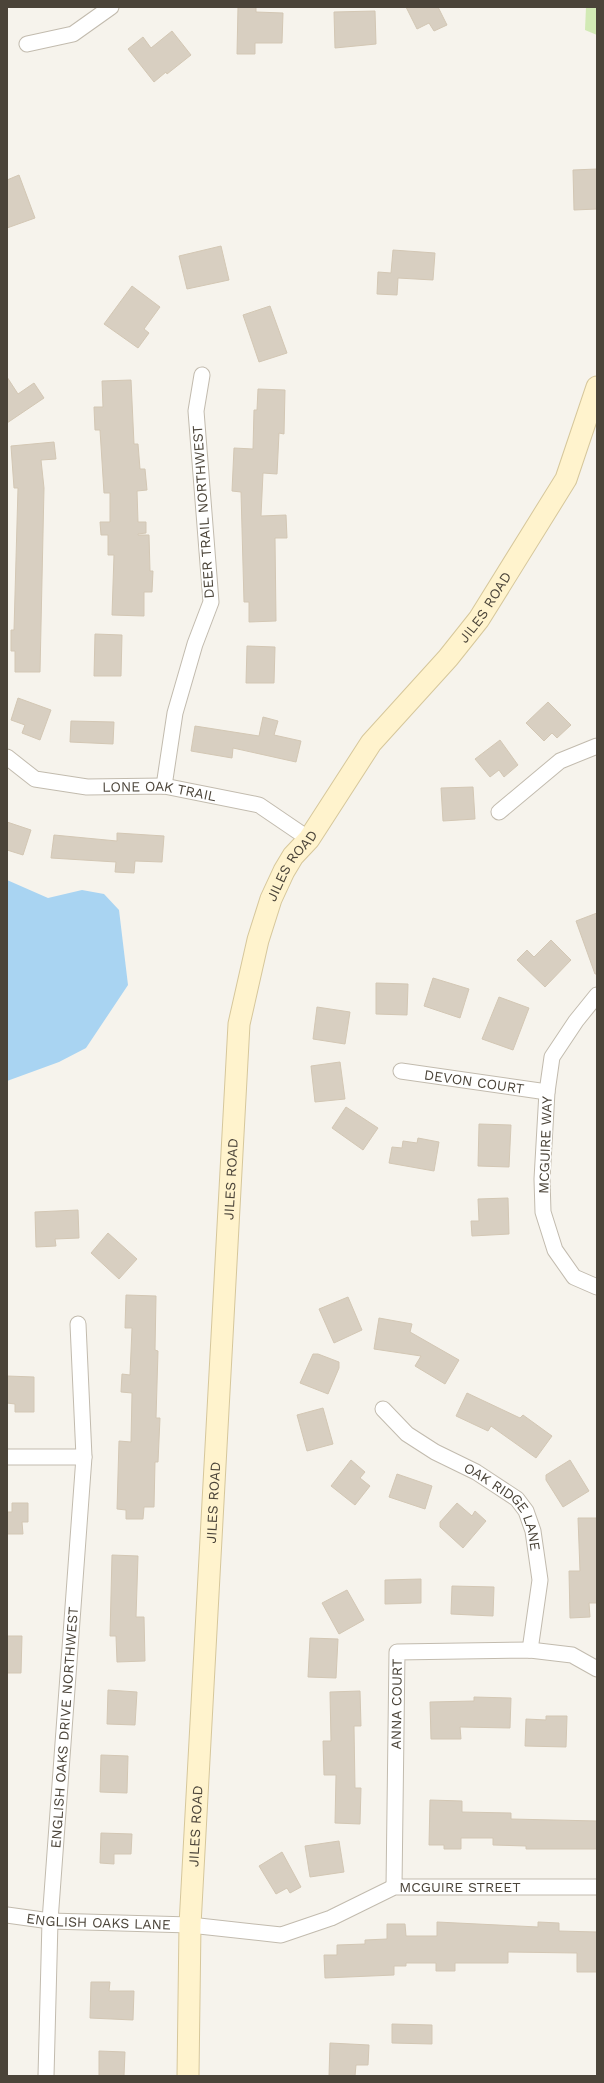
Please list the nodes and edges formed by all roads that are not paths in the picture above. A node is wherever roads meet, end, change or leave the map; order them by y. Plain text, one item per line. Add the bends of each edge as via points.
1 (111, 7) edge
2 (27, 44) dead end
3 (202, 375) dead end
4 (597, 387) edge
5 (597, 746) edge
6 (7, 757) edge
7 (164, 786) junction
8 (499, 812) dead end
9 (309, 839) junction
10 (597, 995) edge
11 (401, 1070) dead end
12 (547, 1092) junction
13 (597, 1287) edge
14 (78, 1324) dead end
15 (383, 1409) dead end
16 (84, 1456) junction
17 (7, 1457) edge
18 (530, 1650) junction
19 (597, 1669) edge
20 (394, 1887) junction
21 (597, 1887) edge
22 (7, 1916) edge
23 (50, 1921) junction
24 (190, 1925) junction
25 (46, 2076) edge
26 (188, 2076) edge

1 - 2 street via 73,34
3 - 7 street, DEER TRAIL NORTHWEST via 196,411 211,602 175,713
4 - 9 street, JILES ROAD via 566,479 479,619 448,658 371,743
5 - 8 street via 560,761
6 - 7 street, LONE OAK TRAIL via 35,779 87,787
7 - 9 street, LONE OAK TRAIL via 258,805
9 - 24 street, JILES ROAD via 293,856 271,899 258,940 239,1024
10 - 12 street, MCGUIRE WAY via 552,1057
11 - 12 street, DEVON COURT
12 - 13 street, MCGUIRE WAY via 542,1179 543,1212 555,1250 574,1277
14 - 16 street, ENGLISH OAKS DRIVE NORTHWEST
15 - 18 street, OAK RIDGE LANE via 407,1434 435,1452 476,1472 517,1499 526,1511 533,1531 540,1580
16 - 17 street
16 - 23 street, ENGLISH OAKS DRIVE NORTHWEST
18 - 19 street, ANNA COURT via 572,1655
18 - 20 street, ANNA COURT via 397,1652
20 - 21 street, MCGUIRE STREET
20 - 24 street, MCGUIRE STREET via 331,1918 281,1935
22 - 23 street, ENGLISH OAKS LANE
23 - 24 street, ENGLISH OAKS LANE
23 - 25 street, ENGLISH OAKS DRIVE NORTHWEST
24 - 26 street, JILES ROAD

